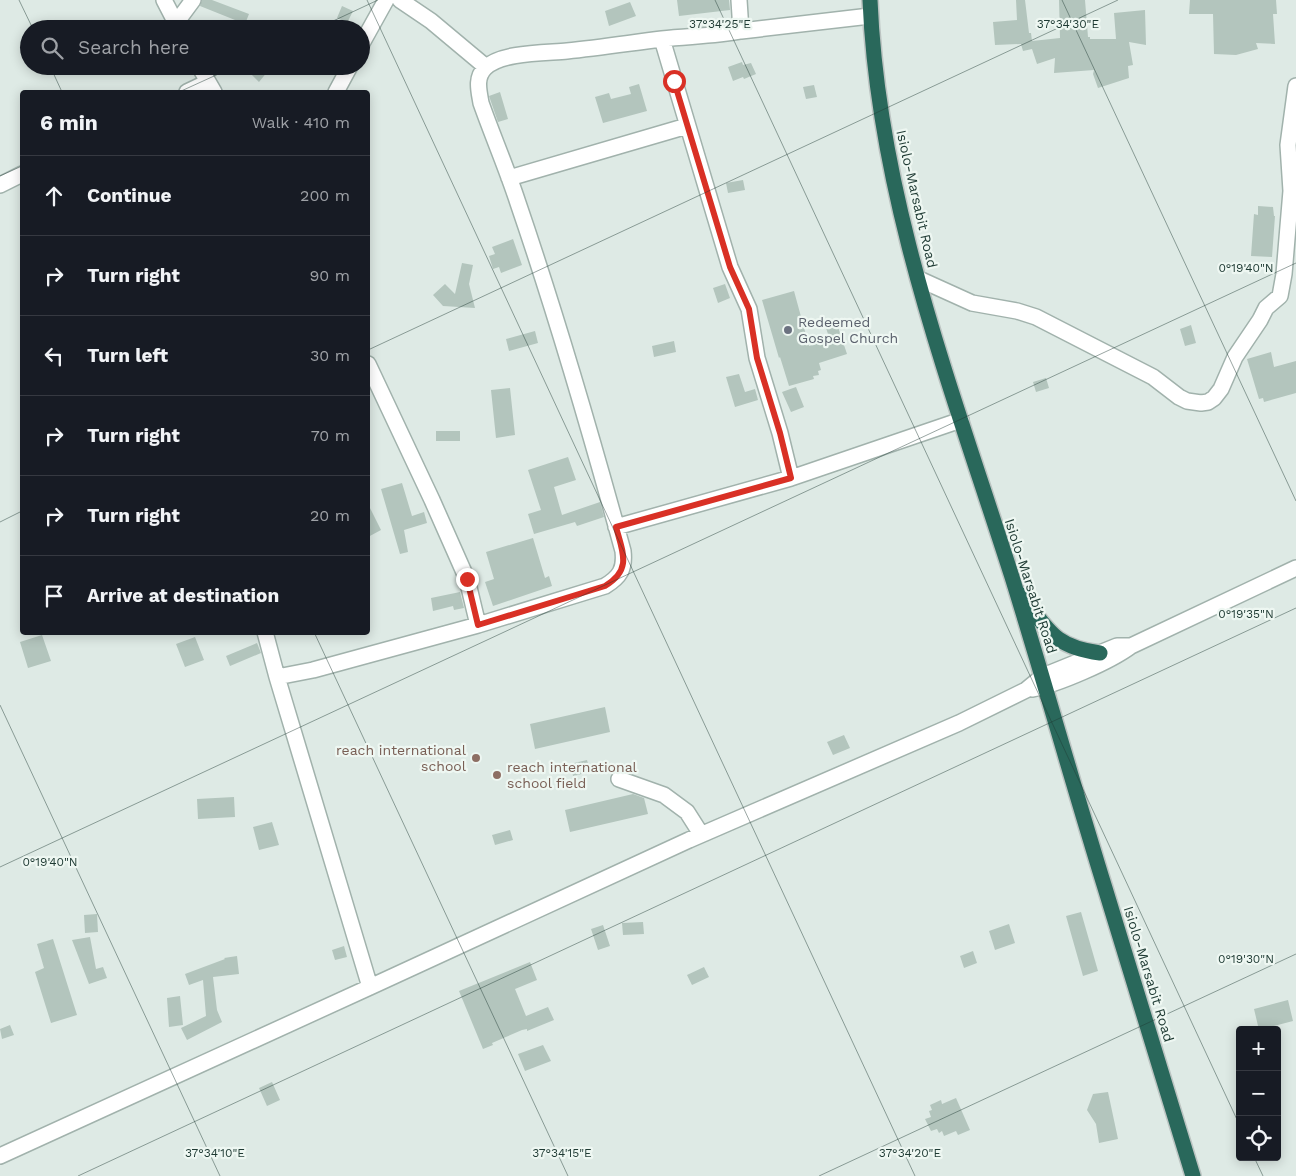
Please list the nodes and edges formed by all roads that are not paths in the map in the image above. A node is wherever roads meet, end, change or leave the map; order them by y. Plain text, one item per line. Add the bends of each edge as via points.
1 (164, 0) edge
2 (194, 0) edge
3 (386, 0) edge
4 (400, 0) edge
5 (739, 0) edge
6 (870, 0) edge
7 (870, 16) junction
8 (175, 20) edge
9 (182, 20) edge
10 (370, 29) edge
11 (741, 31) junction
12 (662, 39) junction
13 (486, 67) junction
14 (204, 75) edge
15 (345, 75) edge
16 (1296, 86) edge
17 (211, 87) edge
18 (197, 90) edge
19 (337, 90) edge
20 (687, 126) junction
21 (20, 175) edge
22 (509, 178) junction
23 (0, 186) edge
24 (919, 278) junction
25 (370, 368) edge
26 (961, 420) junction
27 (791, 478) junction
28 (616, 527) junction
29 (1296, 568) edge
30 (1015, 588) junction
31 (478, 625) junction
32 (266, 635) edge
33 (1131, 646) junction
34 (1100, 653) junction
35 (277, 677) junction
36 (1044, 681) junction
37 (619, 779) dead end
38 (701, 834) junction
39 (370, 988) junction
40 (0, 1156) edge
41 (1193, 1176) edge

1 - 8 street
2 - 9 street
3 - 10 street
4 - 13 street
5 - 11 street
6 - 7 highway, Isiolo-Marsabit Road
7 - 11 street
7 - 24 highway, Isiolo-Marsabit Road via 879,101
11 - 12 street
12 - 13 street via 518,56
12 - 20 street
13 - 22 street via 479,77 481,103
14 - 17 street
15 - 19 street
16 - 24 street via 1288,144 1291,191 1280,296 1266,308 1235,357 1220,389 1208,402 1179,397 1153,377 1036,317 1017,310 972,303
17 - 18 street
20 - 22 street
20 - 27 street via 730,267 749,309 757,358
21 - 23 street
22 - 28 street via 550,298
24 - 26 highway, Isiolo-Marsabit Road
25 - 31 street via 467,579
26 - 27 street
26 - 30 highway, Isiolo-Marsabit Road
27 - 28 street
28 - 31 street via 624,561 615,580 605,586
29 - 33 street
30 - 34 highway via 1055,637 1077,649
30 - 36 highway, Isiolo-Marsabit Road
31 - 35 street
32 - 35 street
33 - 34 street via 1117,646
33 - 36 street via 1103,662
34 - 36 street
35 - 39 street
36 - 38 street via 959,723
36 - 41 highway, Isiolo-Marsabit Road
37 - 38 street via 664,795 687,812
38 - 39 street
39 - 40 street

